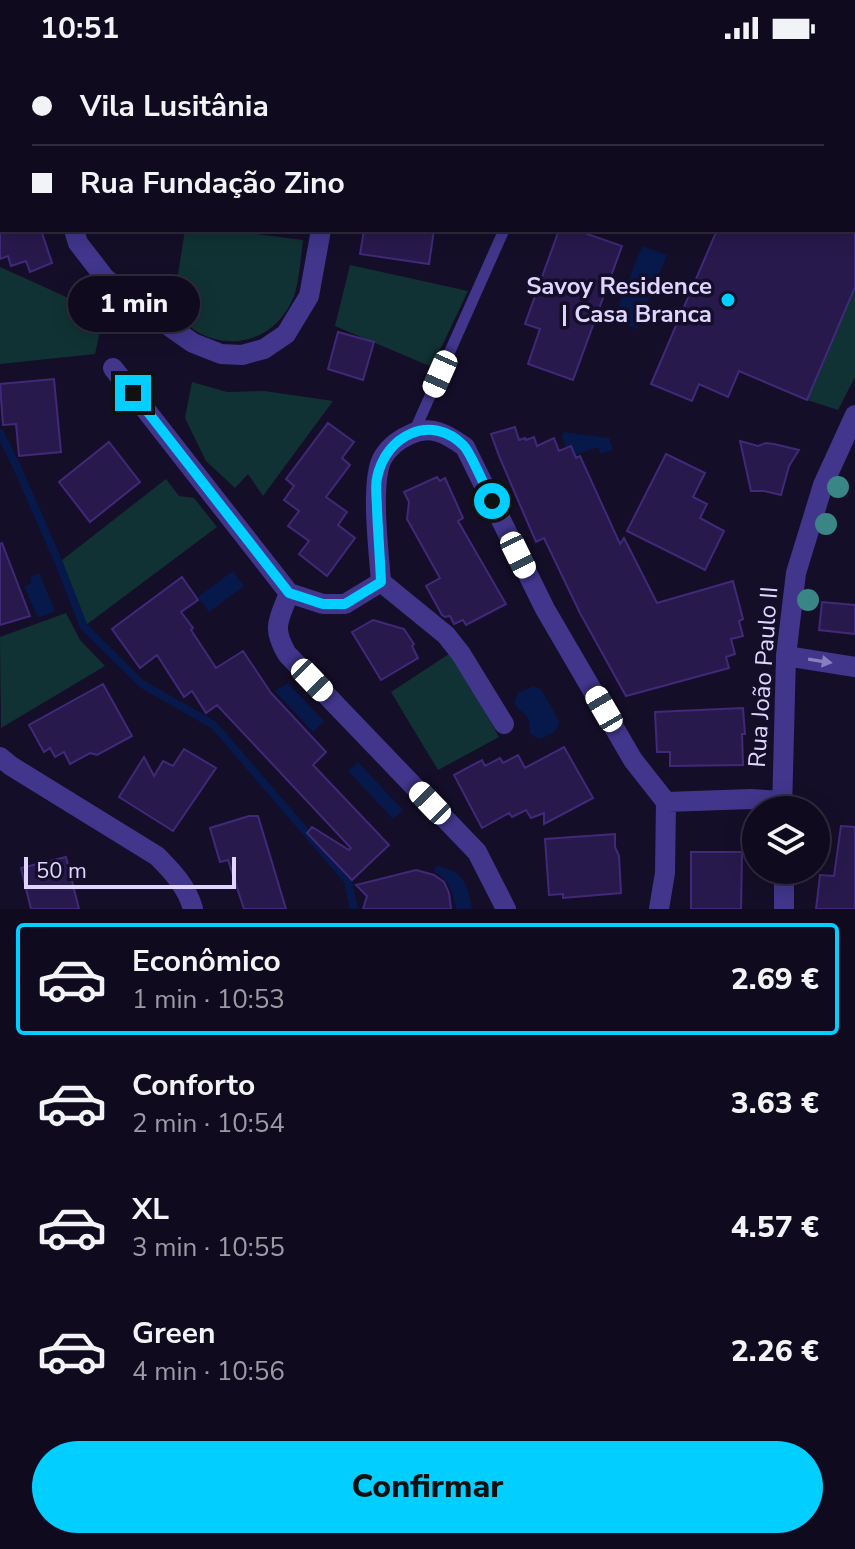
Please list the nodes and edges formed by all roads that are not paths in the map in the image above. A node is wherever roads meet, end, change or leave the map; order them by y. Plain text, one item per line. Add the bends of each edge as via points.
1 (75, 232) edge
2 (321, 232) edge
3 (503, 232) edge
4 (113, 368) dead end
5 (855, 415) edge
6 (413, 432) junction
7 (381, 582) junction
8 (289, 593) junction
9 (786, 656) junction
10 (855, 667) edge
11 (504, 724) dead end
12 (0, 757) edge
13 (782, 796) edge
14 (742, 799) edge
15 (666, 802) junction
16 (784, 884) edge
17 (193, 909) edge
18 (506, 909) edge
19 (659, 909) edge
20 (784, 909) edge

1 - 2 street via 105,278 136,303 193,343 221,354 242,355 264,349 286,334 309,296
3 - 6 lane
4 - 8 street
5 - 9 street, Rua João Paulo II via 823,485 796,573
6 - 7 street via 395,442 382,459 376,480
6 - 15 street via 434,430 465,447 545,609 633,760
7 - 8 street via 345,604 323,604
7 - 11 street via 446,635
8 - 18 street via 276,626 287,654 477,852
9 -> 10 street
9 - 13 street, Rua João Paulo II
12 - 17 street via 157,856 176,875
14 - 15 street
15 - 19 street
16 - 20 street

